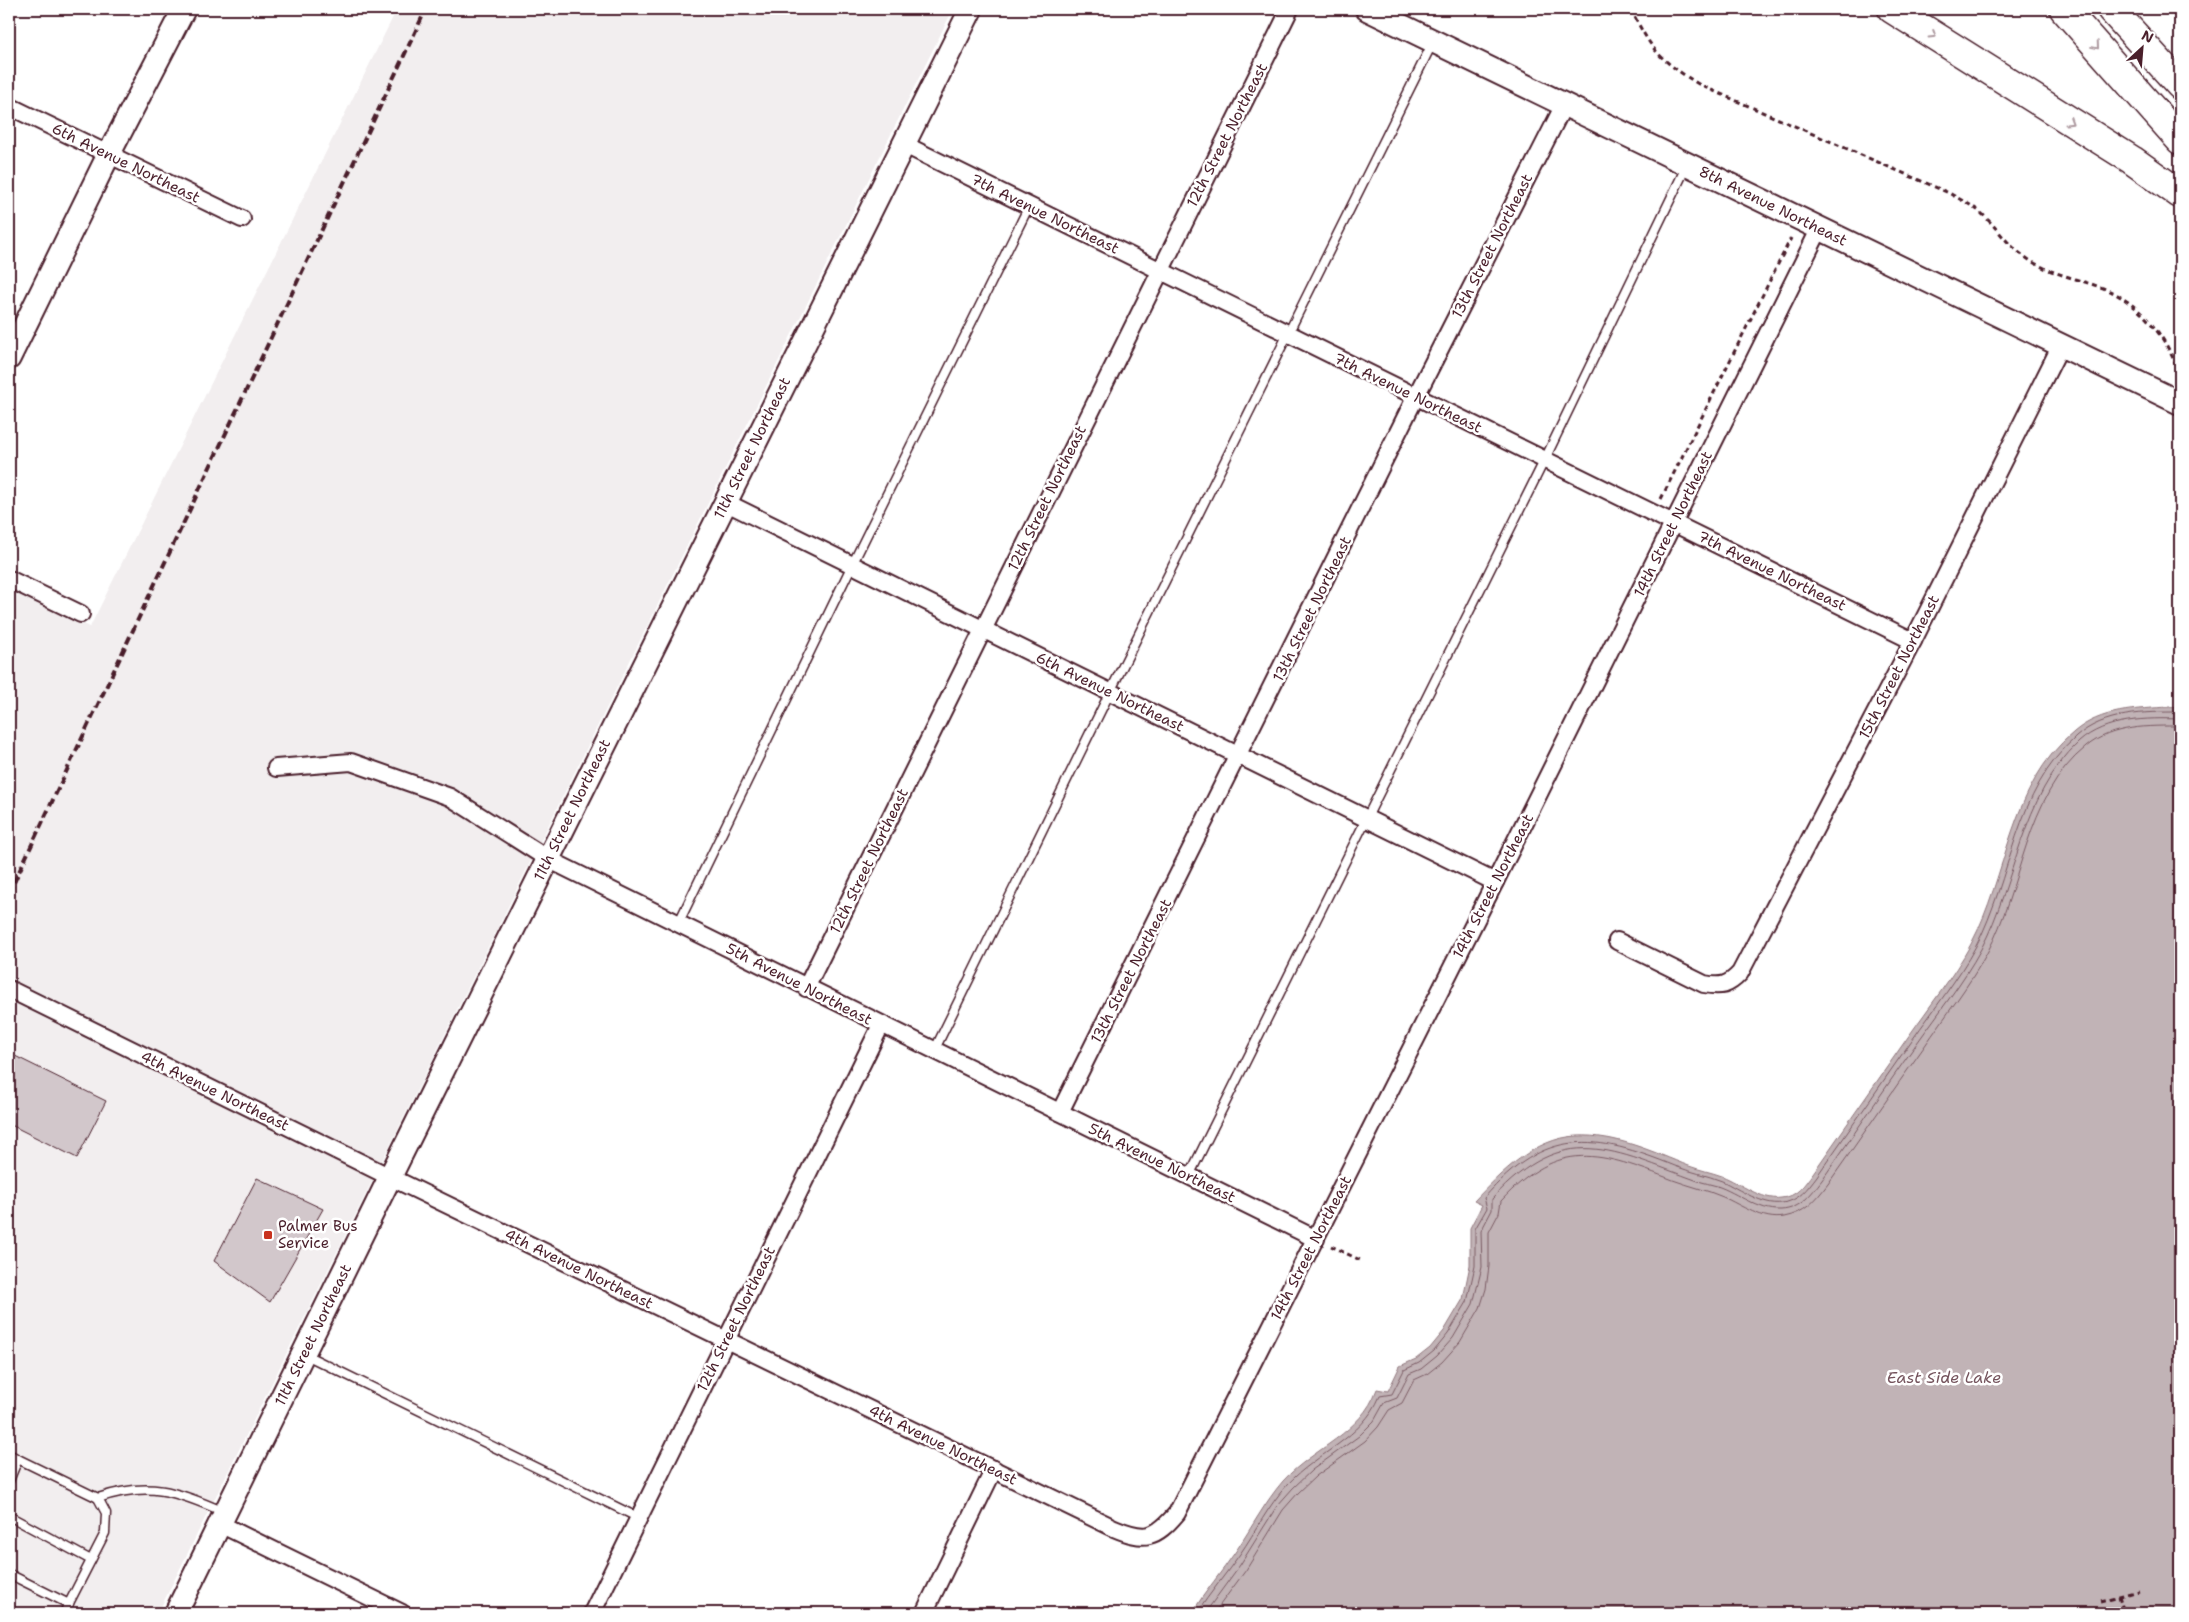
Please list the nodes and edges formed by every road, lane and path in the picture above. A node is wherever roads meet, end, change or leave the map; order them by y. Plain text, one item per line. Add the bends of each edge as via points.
1 (184, 9) edge
2 (971, 9) edge
3 (1290, 9) edge
4 (1317, 9) edge
5 (1322, 9) edge
6 (1367, 9) edge
7 (1631, 9) edge
8 (1892, 9) edge
9 (2064, 9) edge
10 (2112, 9) edge
11 (1433, 41) junction
12 (2180, 85) edge
13 (1564, 105) junction
14 (9, 106) edge
15 (2180, 140) edge
16 (903, 144) junction
17 (108, 154) junction
18 (1687, 164) junction
19 (2180, 194) edge
20 (1029, 206) junction
21 (242, 220) dead end
22 (1817, 235) junction
23 (1159, 271) junction
24 (1288, 334) junction
25 (2061, 346) junction
26 (11, 349) edge
27 (2180, 382) edge
28 (1416, 396) junction
29 (2180, 403) edge
30 (1544, 459) junction
31 (725, 502) junction
32 (1654, 513) junction
33 (1673, 523) junction
34 (852, 564) junction
35 (9, 579) edge
36 (81, 614) dead end
37 (983, 629) junction
38 (1913, 641) junction
39 (1110, 692) junction
40 (1239, 756) junction
41 (276, 768) dead end
42 (1366, 819) junction
43 (548, 859) junction
44 (1495, 882) junction
45 (678, 924) junction
46 (1617, 941) dead end
47 (806, 988) junction
48 (9, 989) edge
49 (881, 1025) junction
50 (934, 1051) junction
51 (1060, 1112) junction
52 (1189, 1176) junction
53 (390, 1177) junction
54 (1316, 1239) junction
55 (1362, 1261) dead end
56 (726, 1340) junction
57 (303, 1354) junction
58 (9, 1454) edge
59 (18, 1459) junction
60 (994, 1469) junction
61 (9, 1481) edge
62 (98, 1498) junction
63 (9, 1516) edge
64 (639, 1518) junction
65 (223, 1519) junction
66 (1153, 1535) joint
67 (91, 1560) junction
68 (9, 1574) edge
69 (2138, 1591) dead end
70 (2119, 1596) junction
71 (2101, 1601) dead end
72 (69, 1604) junction
73 (64, 1613) edge
74 (176, 1613) edge
75 (402, 1613) edge
76 (592, 1613) edge
77 (924, 1613) edge
78 (2124, 1613) edge

1 - 17 street
2 - 16 street, 11th Street Northeast
3 - 23 street, 12th Street Northeast
4 - 5 path
6 - 11 street, 8th Avenue Northeast
7 - 27 path via 1646,40 1665,63 1700,85 1949,193 1978,211 2024,257 2046,269 2102,288 2130,304 2160,336 2173,356
8 -> 19 highway via 2132,160
9 -> 15 highway
10 - 12 highway
11 - 13 street, 8th Avenue Northeast
11 - 24 lane
13 - 18 street, 8th Avenue Northeast
13 - 28 street, 13th Street Northeast
14 - 17 street, 6th Avenue Northeast
16 - 20 street, 7th Avenue Northeast
16 - 31 street, 11th Street Northeast
17 - 21 street, 6th Avenue Northeast
17 - 26 street
18 - 22 street, 8th Avenue Northeast
18 - 30 lane
20 - 23 street, 7th Avenue Northeast
20 - 34 lane
22 - 25 street, 8th Avenue Northeast
22 - 32 path via 1795,232
22 - 33 street, 14th Street Northeast
23 - 24 street, 7th Avenue Northeast
23 - 37 street, 12th Street Northeast
24 - 28 street, 7th Avenue Northeast
24 - 39 lane
25 - 29 street, 8th Avenue Northeast
25 - 38 street, 15th Street Northeast
28 - 30 street, 7th Avenue Northeast
28 - 40 street, 13th Street Northeast
30 - 32 street, 7th Avenue Northeast
30 - 42 lane
31 - 34 street, 6th Avenue Northeast
31 - 43 street, 11th Street Northeast
32 - 33 street, 7th Avenue Northeast
33 - 38 street, 7th Avenue Northeast
33 - 44 street, 14th Street Northeast
34 - 37 street, 6th Avenue Northeast
34 - 45 lane
35 - 36 street
37 - 39 street, 6th Avenue Northeast
37 - 47 street, 12th Street Northeast
38 - 46 street, 15th Street Northeast via 1746,964 1730,984 1704,984
39 - 40 street, 6th Avenue Northeast
39 - 50 lane
40 - 42 street, 6th Avenue Northeast
40 - 51 street, 13th Street Northeast
41 - 43 street, 5th Avenue Northeast via 351,762 450,797
42 - 44 street, 6th Avenue Northeast
42 - 52 lane
43 - 45 street, 5th Avenue Northeast
43 - 53 street, 11th Street Northeast
44 - 54 street, 14th Street Northeast
45 - 47 street, 5th Avenue Northeast
47 - 49 street, 5th Avenue Northeast
48 - 53 street, 4th Avenue Northeast
49 - 50 street, 5th Avenue Northeast
49 - 56 street, 12th Street Northeast
50 - 51 street, 5th Avenue Northeast
51 - 52 street, 5th Avenue Northeast
52 - 54 street, 5th Avenue Northeast
53 - 56 street, 4th Avenue Northeast
53 - 57 street, 11th Street Northeast
54 - 55 path
54 - 66 street, 14th Street Northeast via 1177,1513
56 - 60 street, 4th Avenue Northeast
56 - 64 street, 12th Street Northeast
57 - 64 lane
57 - 65 street, 11th Street Northeast
58 - 59 lane
59 - 61 lane
59 - 62 lane
60 - 66 street, 4th Avenue Northeast via 1114,1528 1131,1535
60 - 77 street
62 - 65 lane via 123,1490 154,1489 191,1497
62 - 67 lane via 106,1513 105,1533
63 - 67 lane
64 - 76 street, 12th Street Northeast
65 - 74 street, 11th Street Northeast
65 - 75 street
67 - 72 lane
68 - 72 lane
69 - 70 path
70 - 71 path
70 - 78 path
72 - 73 lane

